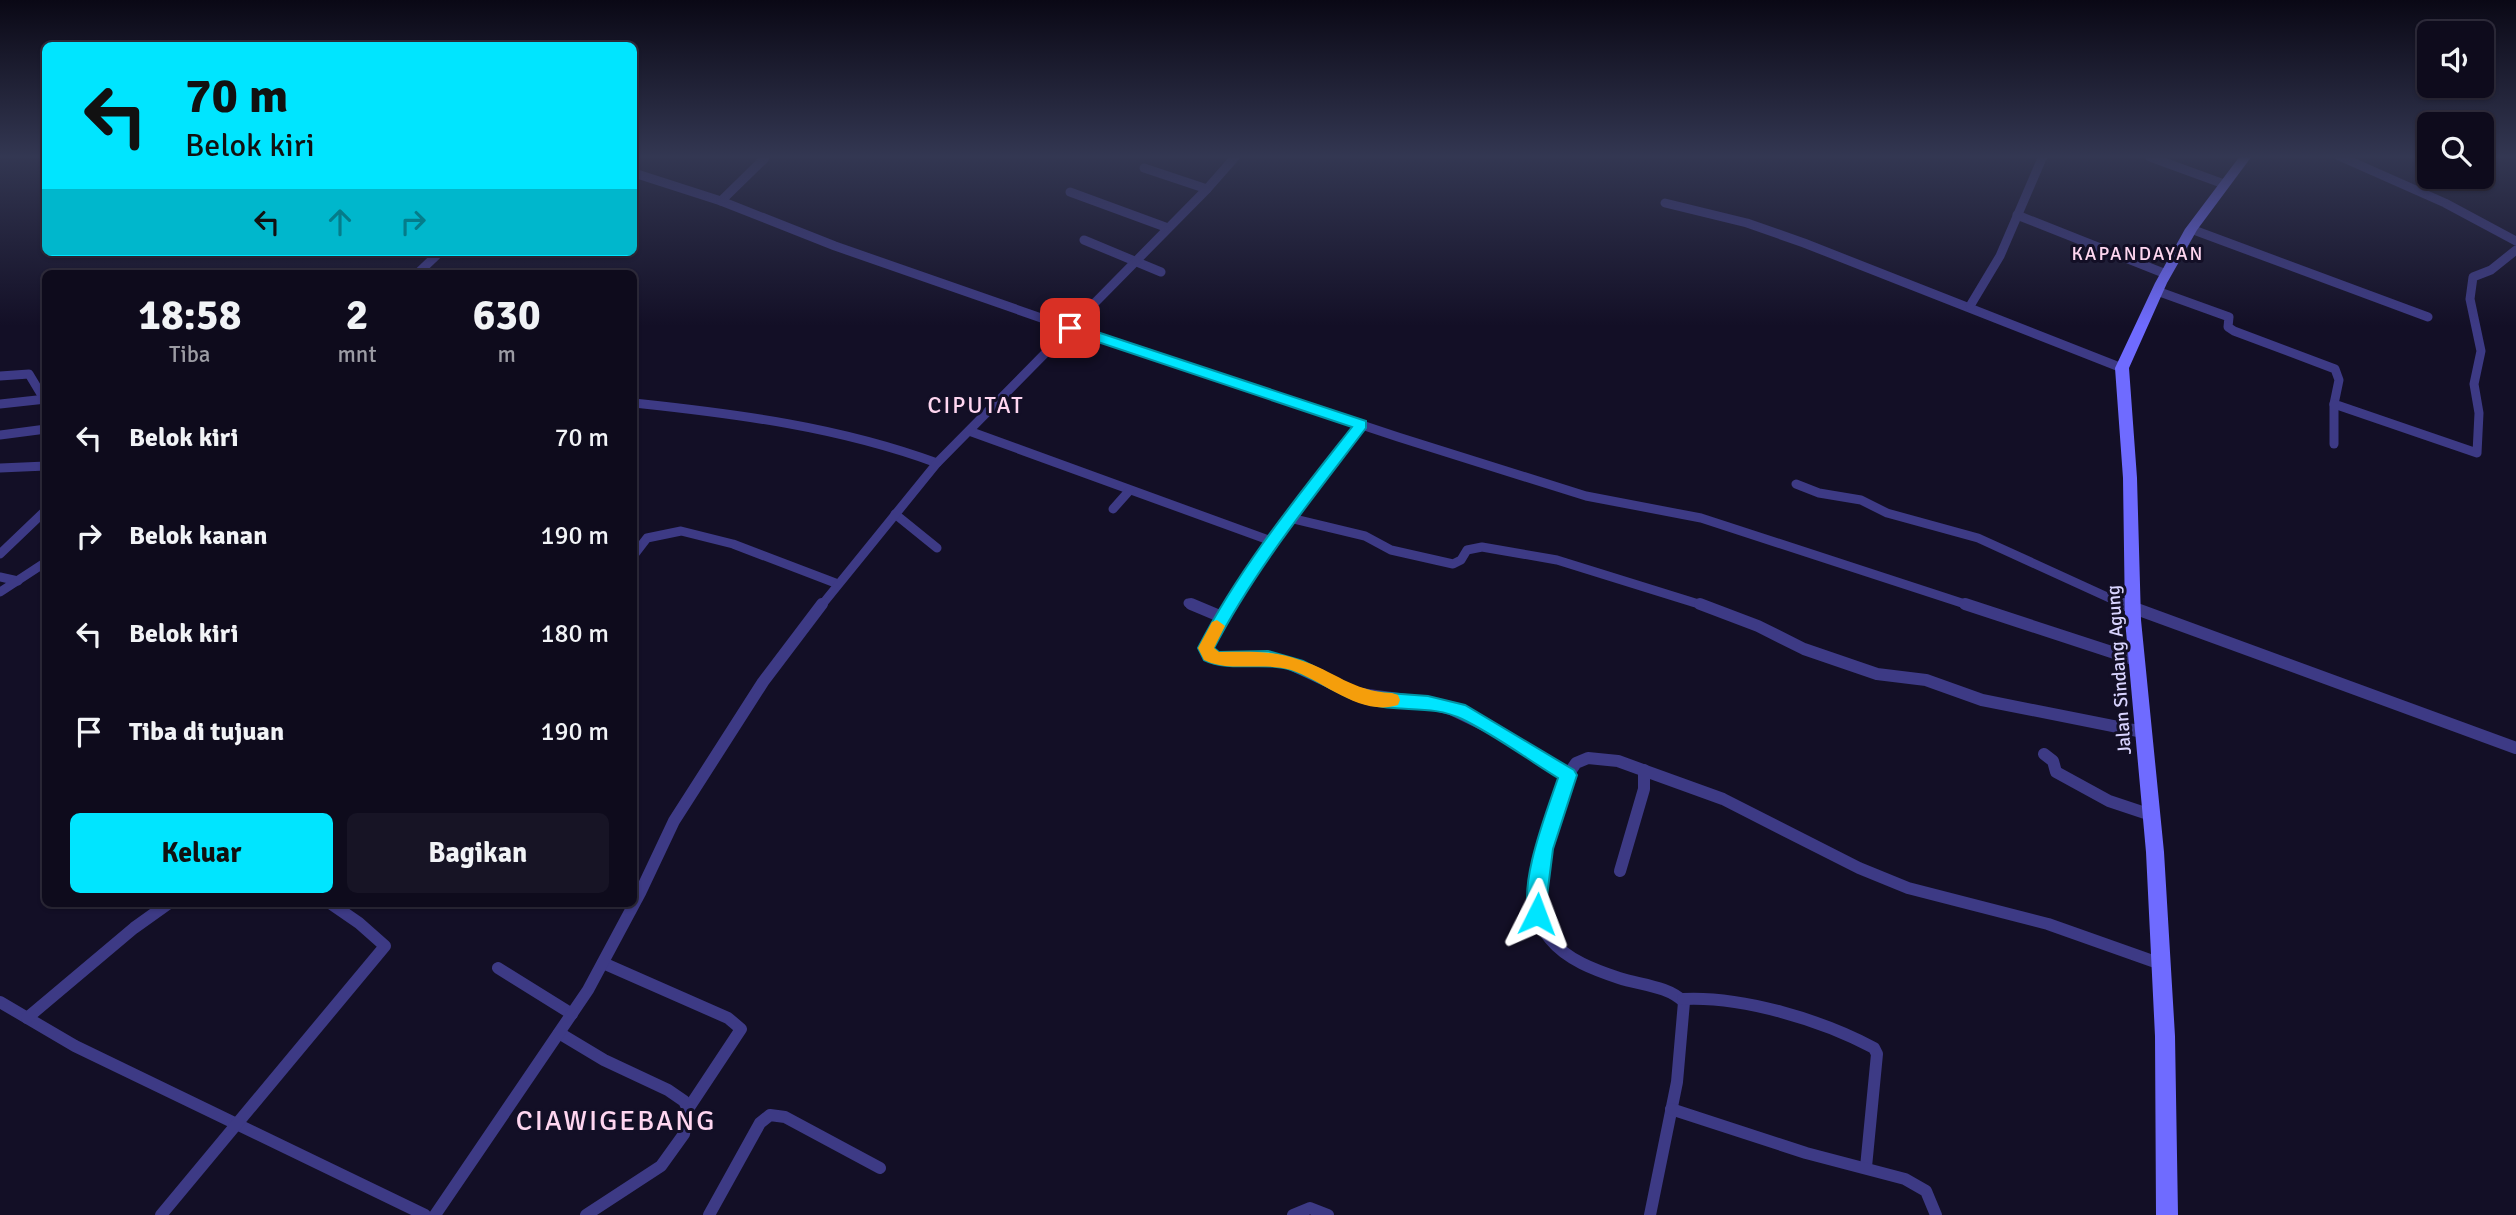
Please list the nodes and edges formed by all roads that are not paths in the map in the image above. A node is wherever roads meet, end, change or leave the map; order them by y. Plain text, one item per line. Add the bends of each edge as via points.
1 (751, 213) edge
2 (1126, 213) edge
3 (1183, 213) edge
4 (1701, 213) edge
5 (2203, 213) edge
6 (2461, 213) edge
7 (2017, 215) joint
8 (1168, 228) junction
9 (2191, 229) junction
10 (1084, 240) dead end
11 (2516, 242) edge
12 (2516, 250) edge
13 (436, 256) edge
14 (1136, 261) junction
15 (421, 270) edge
16 (1161, 272) dead end
17 (2166, 274) junction
18 (2157, 291) junction
19 (1969, 306) junction
20 (2428, 317) dead end
21 (1070, 328) junction
22 (2122, 368) junction
23 (0, 376) edge
24 (42, 394) edge
25 (42, 399) edge
26 (637, 403) edge
27 (0, 404) edge
28 (2334, 404) junction
29 (1361, 425) junction
30 (42, 430) edge
31 (969, 431) junction
32 (0, 435) edge
33 (2334, 444) dead end
34 (937, 463) junction
35 (42, 466) edge
36 (0, 468) edge
37 (1796, 484) dead end
38 (1129, 491) junction
39 (1113, 509) dead end
40 (42, 514) edge
41 (895, 514) junction
42 (1290, 518) junction
43 (1273, 542) junction
44 (637, 547) edge
45 (937, 548) dead end
46 (0, 554) edge
47 (42, 565) edge
48 (0, 577) edge
49 (18, 581) junction
50 (838, 584) junction
51 (0, 592) edge
52 (1188, 603) dead end
53 (2133, 609) junction
54 (1222, 617) junction
55 (2136, 660) junction
56 (2143, 732) junction
57 (2516, 748) edge
58 (2044, 754) dead end
59 (1644, 770) junction
60 (1568, 775) junction
61 (2151, 815) junction
62 (1620, 871) dead end
63 (637, 895) edge
64 (163, 907) edge
65 (336, 907) edge
66 (631, 907) edge
67 (603, 963) junction
68 (2161, 964) junction
69 (498, 968) dead end
70 (1683, 999) junction
71 (0, 1002) edge
72 (572, 1014) junction
73 (27, 1018) junction
74 (559, 1033) junction
75 (688, 1109) junction
76 (1671, 1109) junction
77 (239, 1124) junction
78 (1866, 1167) junction
79 (880, 1168) dead end
80 (162, 1215) edge
81 (425, 1215) edge
82 (435, 1215) edge
83 (586, 1215) edge
84 (709, 1215) edge
85 (1293, 1215) edge
86 (1328, 1215) edge
87 (1650, 1215) edge
88 (1936, 1215) edge
89 (2167, 1215) edge

1 - 21 street
2 - 8 street
3 - 8 street
4 - 19 street via 1755,226
5 - 9 main road, Jalan Sindang Agung
6 - 11 street
7 - 17 street
7 - 19 street via 2000,256
8 - 14 street
9 - 17 main road, Jalan Sindang Agung
9 - 20 street
10 - 14 street
12 - 28 street via 2473,278 2470,299 2481,351 2474,384 2479,413 2477,453
13 - 15 street
14 - 16 street
14 - 21 street
17 - 18 main road, Jalan Sindang Agung
18 - 22 main road, Jalan Sindang Agung
18 - 28 street via 2229,317 2228,327 2234,331 2335,369 2339,380
19 - 22 street
21 - 29 street
21 - 31 street
22 - 53 main road, Jalan Sindang Agung
23 - 24 street via 29,374
25 - 27 street
26 - 34 street via 877,440
28 - 33 street
29 - 42 street
29 - 55 street via 1586,496 1701,518
30 - 32 street
31 - 34 street
31 - 38 street
34 - 41 street
35 - 36 street
37 - 53 street via 1861,500 1887,513 1992,544
38 - 39 street
38 - 43 street
40 - 46 street
41 - 45 street
41 - 50 street
42 - 43 street
42 - 56 street via 1453,564 1467,550 1482,547 1583,566 1698,603 1804,649 1877,674 1926,680 1982,701
43 - 54 street
44 - 50 street via 648,538 681,531 733,544
47 - 49 street
48 - 49 street
49 - 51 street
50 - 63 street via 763,682 674,821
52 - 54 street
53 - 55 main road, Jalan Sindang Agung
53 - 57 street
54 - 60 street via 1206,648 1217,659 1268,658 1298,665 1374,699 1428,703 1465,712
55 - 56 main road, Jalan Sindang Agung
56 - 61 main road, Jalan Sindang Agung
58 - 61 street via 2070,782
59 - 60 street via 1598,756 1575,761
59 - 62 street via 1644,789
59 - 68 street via 1723,799 1908,888 2048,924
60 - 70 street via 1544,849 1537,893 1543,931 1588,966
61 - 68 main road, Jalan Sindang Agung
64 - 73 street
65 - 77 street via 385,946
66 - 67 street
67 - 72 street
67 - 75 street via 728,1018 741,1029
68 - 89 main road, Jalan Sindang Agung
69 - 72 street
70 - 76 street via 1684,1025
70 - 78 street via 1745,1004 1874,1048
71 - 73 street
72 - 74 street
73 - 77 street via 75,1046
74 - 75 street via 668,1090
74 - 82 street
75 - 83 street via 684,1134 661,1166
76 - 78 street via 1775,1145
76 - 87 street
77 - 80 street
77 - 81 street
78 - 88 street via 1924,1189
79 - 84 street via 785,1117 771,1115 761,1123
85 - 86 street via 1310,1208

